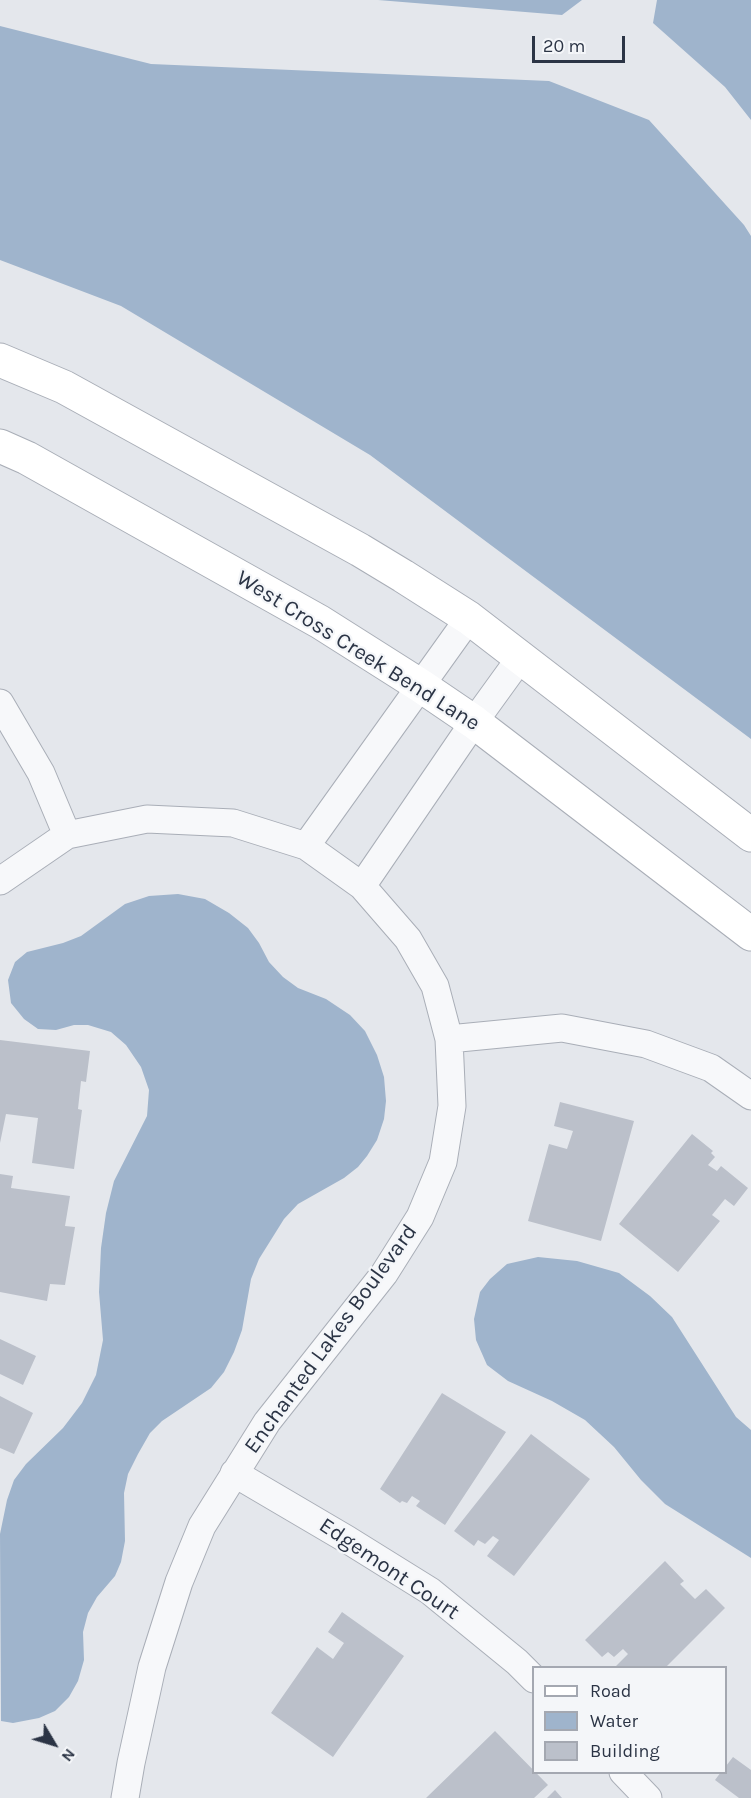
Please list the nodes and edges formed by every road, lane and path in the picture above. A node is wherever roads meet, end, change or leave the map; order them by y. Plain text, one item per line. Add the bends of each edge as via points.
1 (0, 360) edge
2 (0, 446) edge
3 (469, 618) junction
4 (521, 657) junction
5 (421, 686) junction
6 (0, 703) edge
7 (474, 722) junction
8 (67, 834) junction
9 (751, 835) edge
10 (306, 846) junction
11 (0, 881) edge
12 (362, 886) junction
13 (751, 934) edge
14 (449, 1039) junction
15 (751, 1096) edge
16 (234, 1473) junction
17 (532, 1678) edge
18 (624, 1774) edge
19 (125, 1798) edge
20 (648, 1798) edge

1 - 3 main road via 64,387 340,539
2 - 5 main road, West Cross Creek Bend Lane via 320,622
3 - 4 main road
3 - 5 street
4 - 7 street
4 - 9 main road
5 - 7 main road, West Cross Creek Bend Lane
5 - 10 street
6 - 8 street via 41,773
7 - 12 street
7 - 13 main road, West Cross Creek Bend Lane
8 - 10 street, Enchanted Lakes Boulevard via 147,819 222,822
8 - 11 street
10 - 12 street, Enchanted Lakes Boulevard
12 - 14 street, Enchanted Lakes Boulevard via 408,939 435,986
14 - 15 street via 562,1028 646,1044 711,1068
14 - 16 street, Enchanted Lakes Boulevard via 452,1106 443,1162 420,1217 384,1275 267,1422
16 - 17 street, Edgemont Court via 430,1591
16 - 19 street, Enchanted Lakes Boulevard via 202,1526 179,1582 152,1667
18 - 20 street

